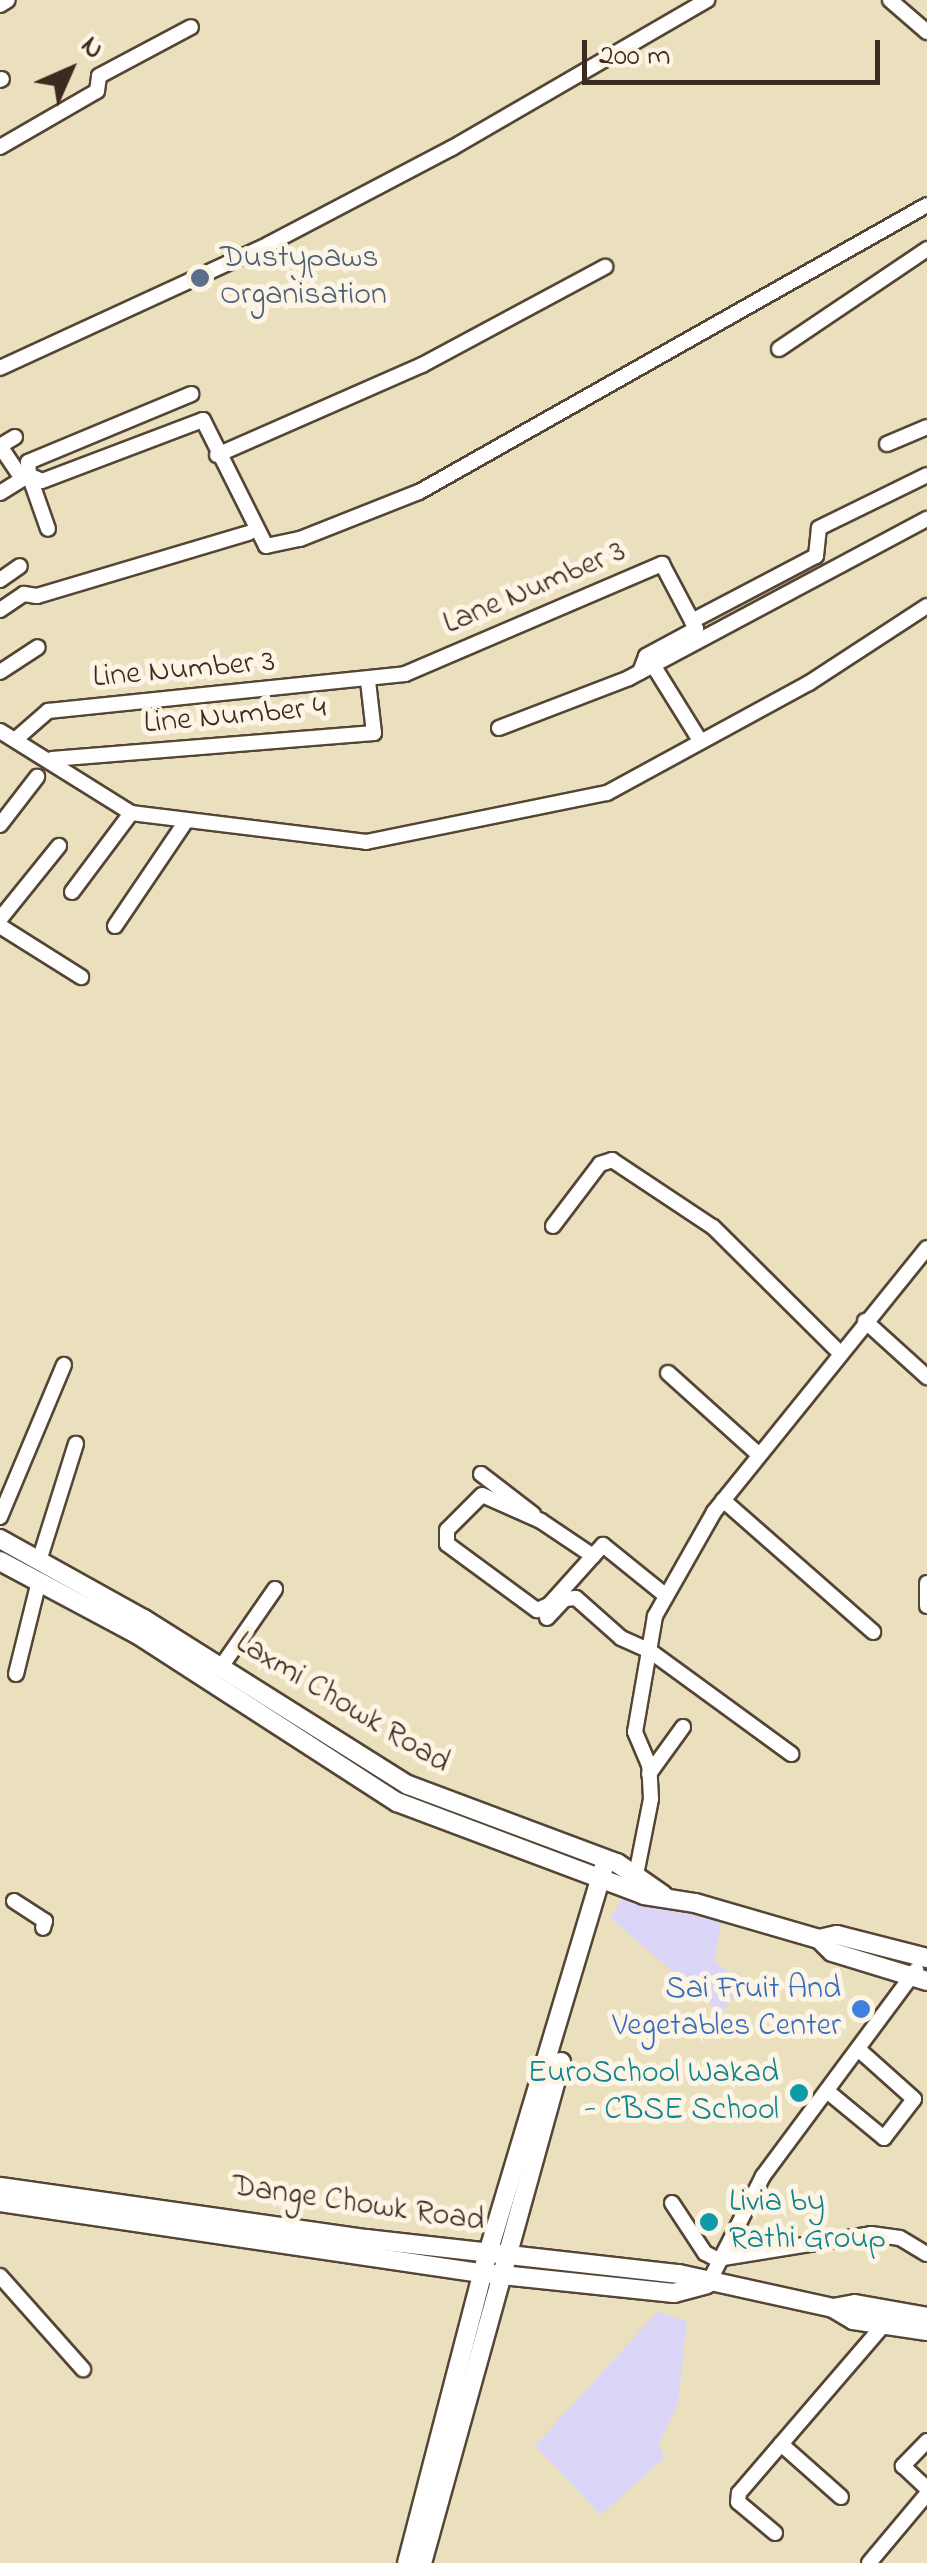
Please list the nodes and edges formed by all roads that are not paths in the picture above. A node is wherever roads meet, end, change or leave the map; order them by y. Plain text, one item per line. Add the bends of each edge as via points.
1 (8, 0) edge
2 (707, 0) edge
3 (890, 0) edge
4 (0, 5) edge
5 (191, 27) dead end
6 (927, 32) edge
7 (0, 146) edge
8 (927, 205) edge
9 (927, 248) edge
10 (605, 267) dead end
11 (779, 349) dead end
12 (0, 368) edge
13 (191, 394) dead end
14 (927, 427) edge
15 (15, 437) dead end
16 (887, 444) dead end
17 (216, 455) junction
18 (927, 475) edge
19 (25, 477) junction
20 (0, 493) edge
21 (927, 519) edge
22 (48, 530) dead end
23 (249, 533) dead end
24 (20, 566) dead end
25 (0, 580) edge
26 (927, 606) edge
27 (0, 610) edge
28 (692, 620) junction
29 (38, 647) dead end
30 (646, 669) junction
31 (0, 672) edge
32 (368, 681) junction
33 (499, 728) dead end
34 (0, 731) edge
35 (16, 739) junction
36 (699, 739) junction
37 (50, 759) junction
38 (37, 777) dead end
39 (131, 813) junction
40 (184, 824) junction
41 (0, 825) edge
42 (59, 846) dead end
43 (72, 892) dead end
44 (0, 923) edge
45 (115, 926) dead end
46 (81, 978) dead end
47 (553, 1226) dead end
48 (927, 1248) edge
49 (865, 1321) junction
50 (840, 1353) junction
51 (64, 1364) dead end
52 (668, 1373) dead end
53 (927, 1377) edge
54 (76, 1444) dead end
55 (758, 1456) junction
56 (481, 1474) dead end
57 (723, 1500) junction
58 (0, 1518) edge
59 (541, 1521) junction
60 (0, 1538) edge
61 (593, 1556) junction
62 (20, 1561) edge
63 (40, 1581) junction
64 (927, 1583) edge
65 (275, 1589) dead end
66 (665, 1595) junction
67 (927, 1606) edge
68 (547, 1618) dead end
69 (874, 1632) dead end
70 (650, 1651) junction
71 (221, 1667) junction
72 (16, 1674) dead end
73 (683, 1727) dead end
74 (792, 1754) dead end
75 (649, 1774) junction
76 (609, 1870) junction
77 (635, 1881) junction
78 (14, 1901) dead end
79 (42, 1928) dead end
80 (819, 1940) junction
81 (925, 1958) edge
82 (920, 1979) edge
83 (858, 2050) junction
84 (826, 2092) junction
85 (0, 2187) edge
86 (0, 2202) edge
87 (672, 2203) dead end
88 (183, 2220) junction
89 (497, 2254) junction
90 (927, 2254) edge
91 (717, 2259) junction
92 (492, 2274) junction
93 (0, 2276) edge
94 (708, 2284) junction
95 (833, 2308) junction
96 (927, 2317) edge
97 (884, 2323) junction
98 (927, 2331) edge
99 (82, 2369) dead end
100 (927, 2441) edge
101 (781, 2444) junction
102 (442, 2455) junction
103 (927, 2491) edge
104 (841, 2497) dead end
105 (775, 2534) dead end
106 (876, 2561) edge
107 (407, 2563) edge
108 (422, 2563) edge

1 - 4 street
2 - 12 street via 286,236
3 - 6 street
5 - 7 street via 99,76 97,91
8 - 17 street via 419,492 300,539 266,546 238,483
9 - 11 street
10 - 17 street via 422,365
13 - 19 street via 28,462
14 - 16 street
15 - 19 street via 0,446
17 - 19 street via 204,420 42,481
18 - 28 street via 819,528 816,556
19 - 20 street
19 - 22 street
21 - 30 street
23 - 27 street via 24,594
24 - 25 street
26 - 36 street via 809,683
28 - 30 street via 696,629 646,656
28 - 32 street, Lane Number 3 via 662,564 417,669
29 - 31 street
30 - 33 street
30 - 36 street
32 - 35 street, Line Number 3 via 48,711
32 - 37 street, Line Number 4 via 374,732
34 - 35 street
35 - 37 street
36 - 40 street via 606,793 366,842
37 - 39 street
38 - 41 street
39 - 40 street
39 - 43 street
40 - 45 street
42 - 44 street
44 - 46 street
47 - 50 street via 600,1164 612,1160 713,1226
48 - 49 street
49 - 50 street
49 - 53 street
50 - 55 street
51 - 58 street
52 - 55 street
54 - 62 street
55 - 57 street
56 - 59 street
57 - 66 street
57 - 69 street
59 - 61 street
59 - 61 street via 482,1495 447,1530 446,1544 538,1610
60 - 62 main road, Laxmi Chowk Road
61 - 66 street via 602,1545
62 - 63 main road, Laxmi Chowk Road
62 - 71 main road, Laxmi Chowk Road
63 - 72 street
63 - 76 main road, Laxmi Chowk Road via 136,1634 397,1802
64 - 67 street
65 - 71 street
66 - 70 street
68 - 70 street via 571,1596 621,1638
70 - 74 street
70 - 75 street via 635,1732
71 - 76 main road, Laxmi Chowk Road via 408,1786
73 - 75 street
75 - 77 street via 648,1838
76 - 77 main road
76 - 89 main road
77 - 80 main road
78 - 79 street via 45,1921
80 - 81 main road via 837,1935
80 - 82 main road via 832,1952
81 - 82 street
82 - 83 street
83 - 84 street
83 - 84 street via 914,2099 884,2138
84 - 91 street via 762,2176
85 - 88 main road, Dange Chowk Road
86 - 88 main road, Dange Chowk Road
87 - 91 street via 705,2254
88 - 89 main road, Dange Chowk Road
88 - 92 main road, Dange Chowk Road
89 - 92 main road
89 - 94 main road, Dange Chowk Road via 679,2274
90 - 91 street via 900,2238 871,2234
91 - 94 street
92 - 94 main road, Dange Chowk Road via 674,2293
92 - 102 main road
93 - 99 street
94 - 95 main road, Dange Chowk Road
95 - 96 main road, Dange Chowk Road via 855,2304
95 - 97 main road, Dange Chowk Road via 853,2320
97 - 98 main road, Dange Chowk Road
97 - 101 street
100 - 103 street via 903,2466
101 - 104 street
101 - 105 street via 737,2499
102 - 107 main road
102 - 108 main road
103 - 106 street

